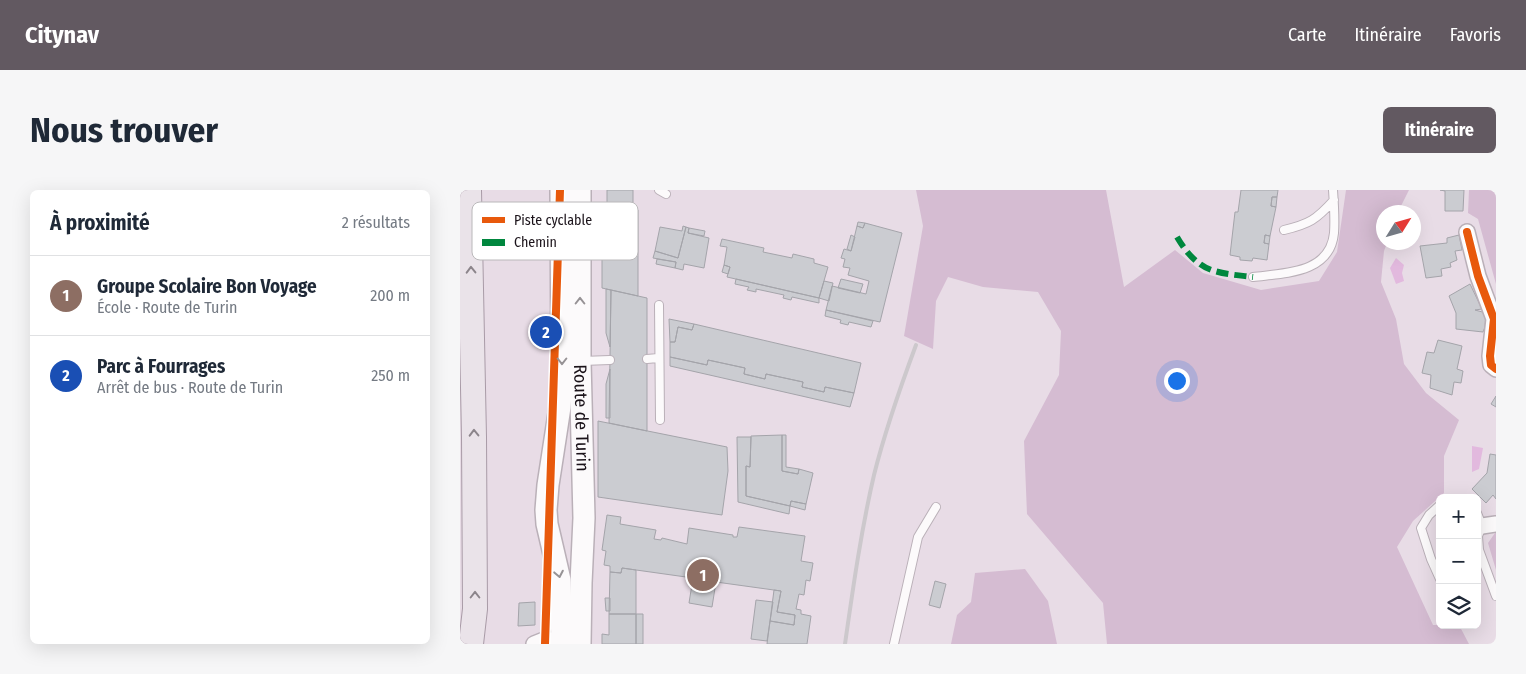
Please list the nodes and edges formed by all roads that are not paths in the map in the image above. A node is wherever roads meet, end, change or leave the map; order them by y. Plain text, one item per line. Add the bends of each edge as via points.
1 (469, 190) edge
2 (1333, 190) edge
3 (1334, 200) junction
4 (1284, 230) dead end
5 (1467, 232) dead end
6 (569, 260) edge
7 (573, 260) edge
8 (1253, 277) dead end
9 (571, 278) junction
10 (659, 305) dead end
11 (658, 358) junction
12 (647, 359) dead end
13 (610, 360) dead end
14 (580, 361) junction
15 (1496, 369) edge
16 (660, 420) dead end
17 (548, 484) junction
18 (583, 490) junction
19 (936, 507) dead end
20 (1436, 509) edge
21 (1483, 522) edge
22 (583, 540) junction
23 (552, 544) junction
24 (1436, 570) edge
25 (1496, 596) edge
26 (568, 643) edge
27 (472, 644) edge
28 (534, 644) edge
29 (894, 644) edge

27 -> 1 main road via 475,609 474,428
2 - 3 lane
3 - 4 lane via 1306,225
3 - 8 lane via 1334,235 1328,253 1315,265 1294,272
5 - 15 street via 1478,276 1494,319 1490,356 1491,365
6 - 9 main road, Route de Turin
7 - 9 main road, Route de Turin
14 -> 9 main road, Route de Turin
9 -> 17 main road, Route de Turin
10 - 11 lane
11 - 12 lane
11 - 16 lane
13 - 14 lane
14 - 18 main road, Route de Turin
17 - 18 main road via 569,498
17 - 23 main road, Route de Turin via 546,510
18 - 22 main road, Route de Turin
19 - 29 lane via 918,537
20 - 24 lane via 1421,528
21 - 25 lane via 1478,536 1479,550
22 - 23 main road via 569,536
22 - 26 main road, Route de Turin via 581,583
23 -> 26 main road, Route de Turin
26 - 28 street via 544,640

